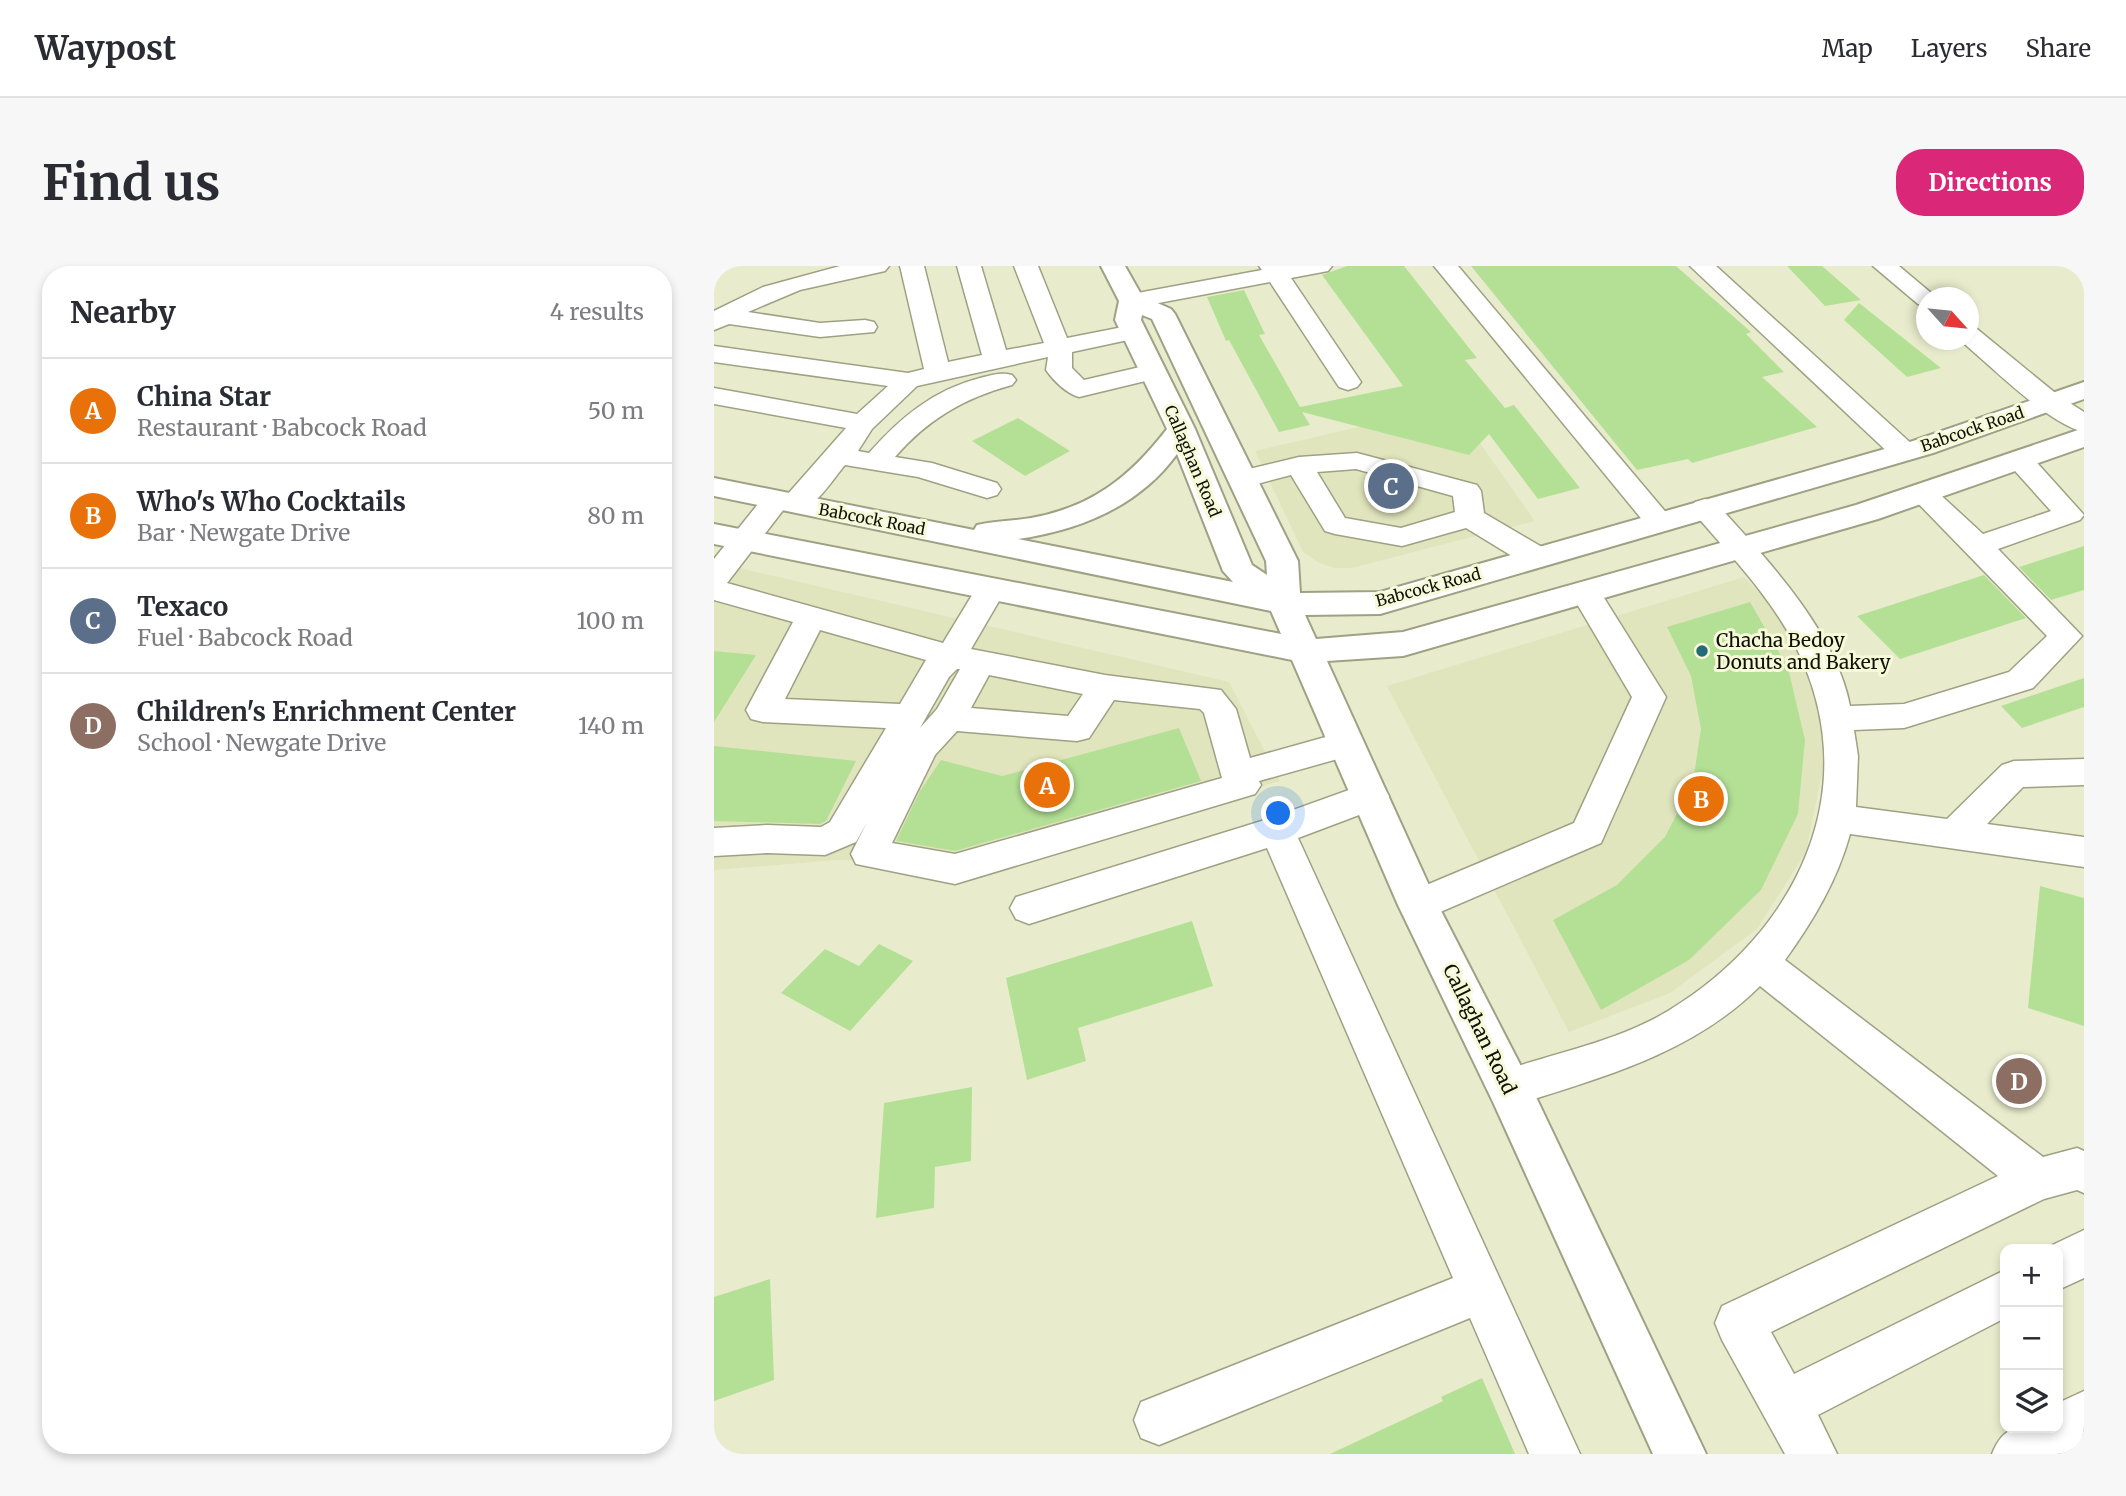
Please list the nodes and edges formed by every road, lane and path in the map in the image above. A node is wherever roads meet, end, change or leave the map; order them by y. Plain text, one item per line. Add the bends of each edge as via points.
1 (912, 266) edge
2 (969, 266) edge
3 (1026, 266) edge
4 (1227, 266) edge
5 (1320, 266) edge
6 (1446, 266) edge
7 (1702, 266) edge
8 (1885, 266) edge
9 (1273, 270) edge
10 (1122, 283) edge
11 (788, 285) junction
12 (1916, 290) edge
13 (864, 292) edge
14 (719, 320) edge
15 (788, 326) junction
16 (1133, 332) junction
17 (1979, 342) edge
18 (714, 354) edge
19 (1059, 359) junction
20 (996, 361) junction
21 (1153, 372) junction
22 (937, 373) junction
23 (872, 376) junction
24 (908, 381) junction
25 (1348, 382) dead end
26 (2084, 390) edge
27 (714, 396) edge
28 (2050, 402) junction
29 (2084, 424) edge
30 (861, 425) junction
31 (1181, 429) junction
32 (2084, 437) edge
33 (1904, 452) junction
34 (837, 458) junction
35 (877, 460) junction
36 (2020, 461) junction
37 (1299, 465) junction
38 (1242, 479) junction
39 (714, 487) edge
40 (988, 489) dead end
41 (1923, 494) junction
42 (786, 502) junction
43 (1705, 508) junction
44 (1470, 517) junction
45 (1658, 522) junction
46 (948, 534) junction
47 (728, 537) edge
48 (1978, 546) junction
49 (1740, 548) junction
50 (1536, 558) junction
51 (714, 579) edge
52 (991, 589) junction
53 (714, 590) edge
54 (1585, 592) junction
55 (1284, 603) junction
56 (811, 617) junction
57 (1307, 651) junction
58 (965, 660) junction
59 (1105, 687) junction
60 (909, 717) junction
61 (949, 718) junction
62 (1837, 719) junction
63 (1348, 744) junction
64 (2084, 772) edge
65 (1238, 775) junction
66 (1371, 796) junction
67 (1838, 818) junction
68 (1278, 831) junction
69 (1955, 834) junction
70 (714, 842) edge
71 (2084, 852) edge
72 (1418, 905) junction
73 (1029, 908) dead end
74 (1759, 963) junction
75 (1509, 1088) junction
76 (2084, 1172) edge
77 (2037, 1180) junction
78 (2084, 1253) edge
79 (2063, 1264) edge
80 (1482, 1290) junction
81 (2000, 1296) edge
82 (1785, 1405) junction
83 (2084, 1416) edge
84 (1159, 1420) dead end
85 (1555, 1454) edge
86 (1680, 1454) edge
87 (1812, 1454) edge
88 (2017, 1454) edge

1 - 22 street
2 - 20 street
3 - 19 street
4 - 10 street
5 - 9 street
6 - 45 street
7 - 33 street
8 - 12 street
9 - 10 street
9 - 25 street
10 - 16 main road, Callaghan Road
10 - 38 main road, Callaghan Road via 1162,314
11 - 13 street
11 - 14 street
11 - 15 street
13 - 15 street via 820,330
13 - 23 street
14 - 15 street
16 - 19 street
16 - 21 main road, Callaghan Road
17 - 28 street
18 - 23 street
19 - 20 street
19 - 21 street via 1079,389
19 - 35 street via 936,404 903,429
20 - 22 street
21 - 31 main road, Callaghan Road
22 - 24 street
23 - 24 street
24 - 30 street
26 - 28 main road, Babcock Road
27 - 30 street
28 - 29 street
28 - 33 main road, Babcock Road
30 - 34 street
31 - 46 main road via 1143,476 1097,508 1025,531
31 - 55 main road, Callaghan Road via 1238,571
32 - 36 main road
33 - 43 main road, Babcock Road
34 - 35 street
34 - 42 street
35 - 40 street
36 - 41 main road
36 - 48 lane via 2070,514
37 - 38 street
37 - 44 street via 1357,461 1467,491
37 - 44 street via 1335,525 1402,537
38 - 55 main road, Callaghan Road via 1282,561
39 - 42 main road, Babcock Road
41 - 48 lane
41 - 49 main road
42 - 46 main road, Babcock Road
42 - 47 street
43 - 45 main road, Babcock Road
43 - 49 street
44 - 50 street
45 - 50 main road, Babcock Road
46 - 55 main road, Babcock Road
47 - 51 street
47 - 52 main road
48 - 62 street via 2066,636 2021,680 1904,716
49 - 54 main road
49 - 62 street via 1811,644
50 - 55 main road, Babcock Road via 1380,603
52 - 57 main road
52 - 58 street
53 - 56 street
54 - 57 main road via 1403,644
54 - 72 street via 1649,696 1588,833
55 - 57 main road, Callaghan Road
56 - 58 street
56 - 60 street via 763,710
57 - 63 main road, Callaghan Road
58 - 59 street
58 - 60 street via 937,669
58 - 61 street
59 - 61 street via 1077,729
59 - 65 street via 1209,698 1219,709
60 - 70 street via 842,832 824,841
61 - 65 street via 922,748 869,854 955,869 1243,785
62 - 67 street via 1842,745
63 - 65 street
63 - 66 main road, Callaghan Road
64 - 69 street via 2014,774
66 - 68 street
66 - 72 main road, Callaghan Road
67 - 69 lane
67 - 74 street via 1811,892
68 - 73 street
68 - 80 street
69 - 71 street
72 - 75 main road, Callaghan Road
74 - 75 street via 1724,996 1635,1047
74 - 77 street
75 - 86 main road, Callaghan Road
76 - 77 street via 2077,1169
77 - 82 street via 1739,1323
78 - 79 street
80 - 84 street
80 - 85 street
81 - 82 street
82 - 87 street
83 - 88 street

